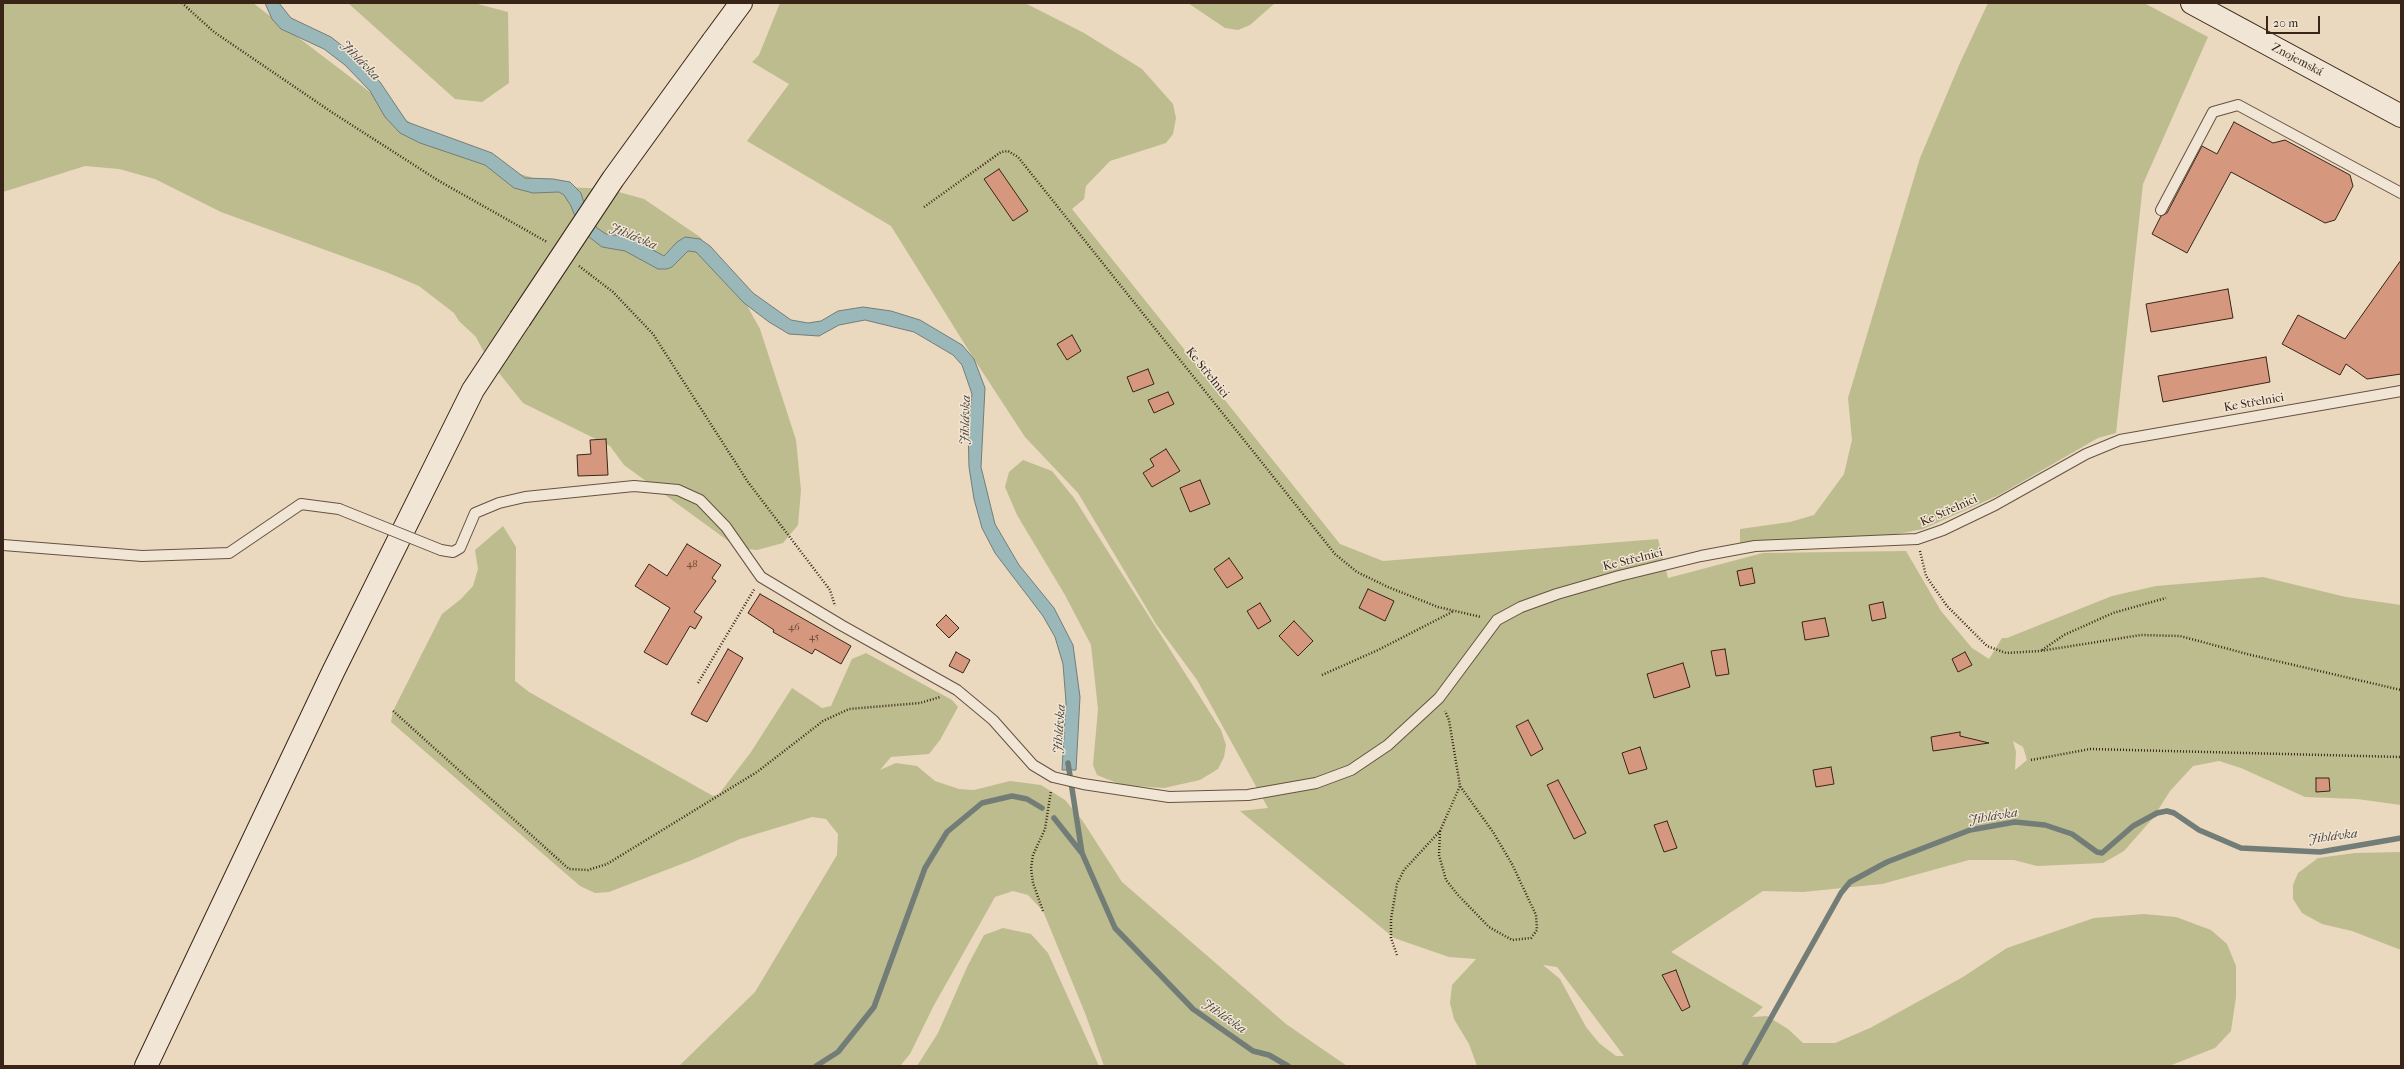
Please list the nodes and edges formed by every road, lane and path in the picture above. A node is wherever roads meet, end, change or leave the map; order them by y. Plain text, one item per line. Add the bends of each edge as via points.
1 (741, 3) edge
2 (2192, 3) edge
3 (2401, 116) edge
4 (2401, 193) edge
5 (924, 207) dead end
6 (2161, 210) dead end
7 (2401, 391) edge
8 (403, 533) junction
9 (1917, 539) junction
10 (3, 544) edge
11 (762, 577) junction
12 (2166, 598) dead end
13 (1455, 611) junction
14 (1497, 620) junction
15 (2040, 651) junction
16 (1322, 675) dead end
17 (698, 683) dead end
18 (957, 690) junction
19 (2401, 690) edge
20 (1439, 698) junction
21 (393, 711) dead end
22 (2401, 757) edge
23 (2031, 760) dead end
24 (1056, 777) junction
25 (1460, 786) junction
26 (1440, 831) junction
27 (1043, 911) dead end
28 (1397, 955) dead end
29 (146, 1066) edge

1 - 8 main road, bridge via 613,179 473,390
2 - 3 main road, Znojemská
4 - 6 lane via 2238,106 2213,112
5 - 13 path, Ke Střelnici via 1001,152 1008,151 1018,157 1335,554 1357,572 1438,607
7 - 9 lane, Ke Střelnici via 2120,440 2086,454 1995,505 1943,530
8 - 10 lane, bridge via 339,509 301,504 229,552 142,556
8 - 11 lane, bridge via 441,550 452,552 460,548 474,513 499,503 525,497 634,486 678,490 700,500 726,527
8 - 29 main road via 333,672
9 - 14 lane, Ke Střelnici via 1755,546 1702,556 1557,594 1521,607
9 - 15 path via 1926,576 1947,606 1987,646 2006,653
11 - 17 path
11 - 18 lane, Ke Střelnici
12 - 15 path via 2113,613 2064,635
13 - 14 path, Ke Střelnici
13 - 16 path
14 - 20 lane, Ke Střelnici
15 - 19 path via 2141,635 2180,636 2251,656
18 - 21 path via 920,702 849,709 823,721 757,772 607,864 588,870 569,868
18 - 24 lane, Ke Střelnici via 993,720 1033,766
20 - 24 lane, Ke Střelnici via 1388,745 1351,770 1316,783 1248,796 1169,797 1083,784
20 - 25 path via 1449,720
22 - 23 path via 2090,749
24 - 27 path via 1045,829 1033,855 1031,868 1033,883
25 - 26 path
25 - 26 path via 1512,864 1536,915 1537,930 1531,938 1512,940 1489,927 1458,895 1446,880 1439,856
26 - 28 path via 1404,870 1397,884 1391,919 1391,938

